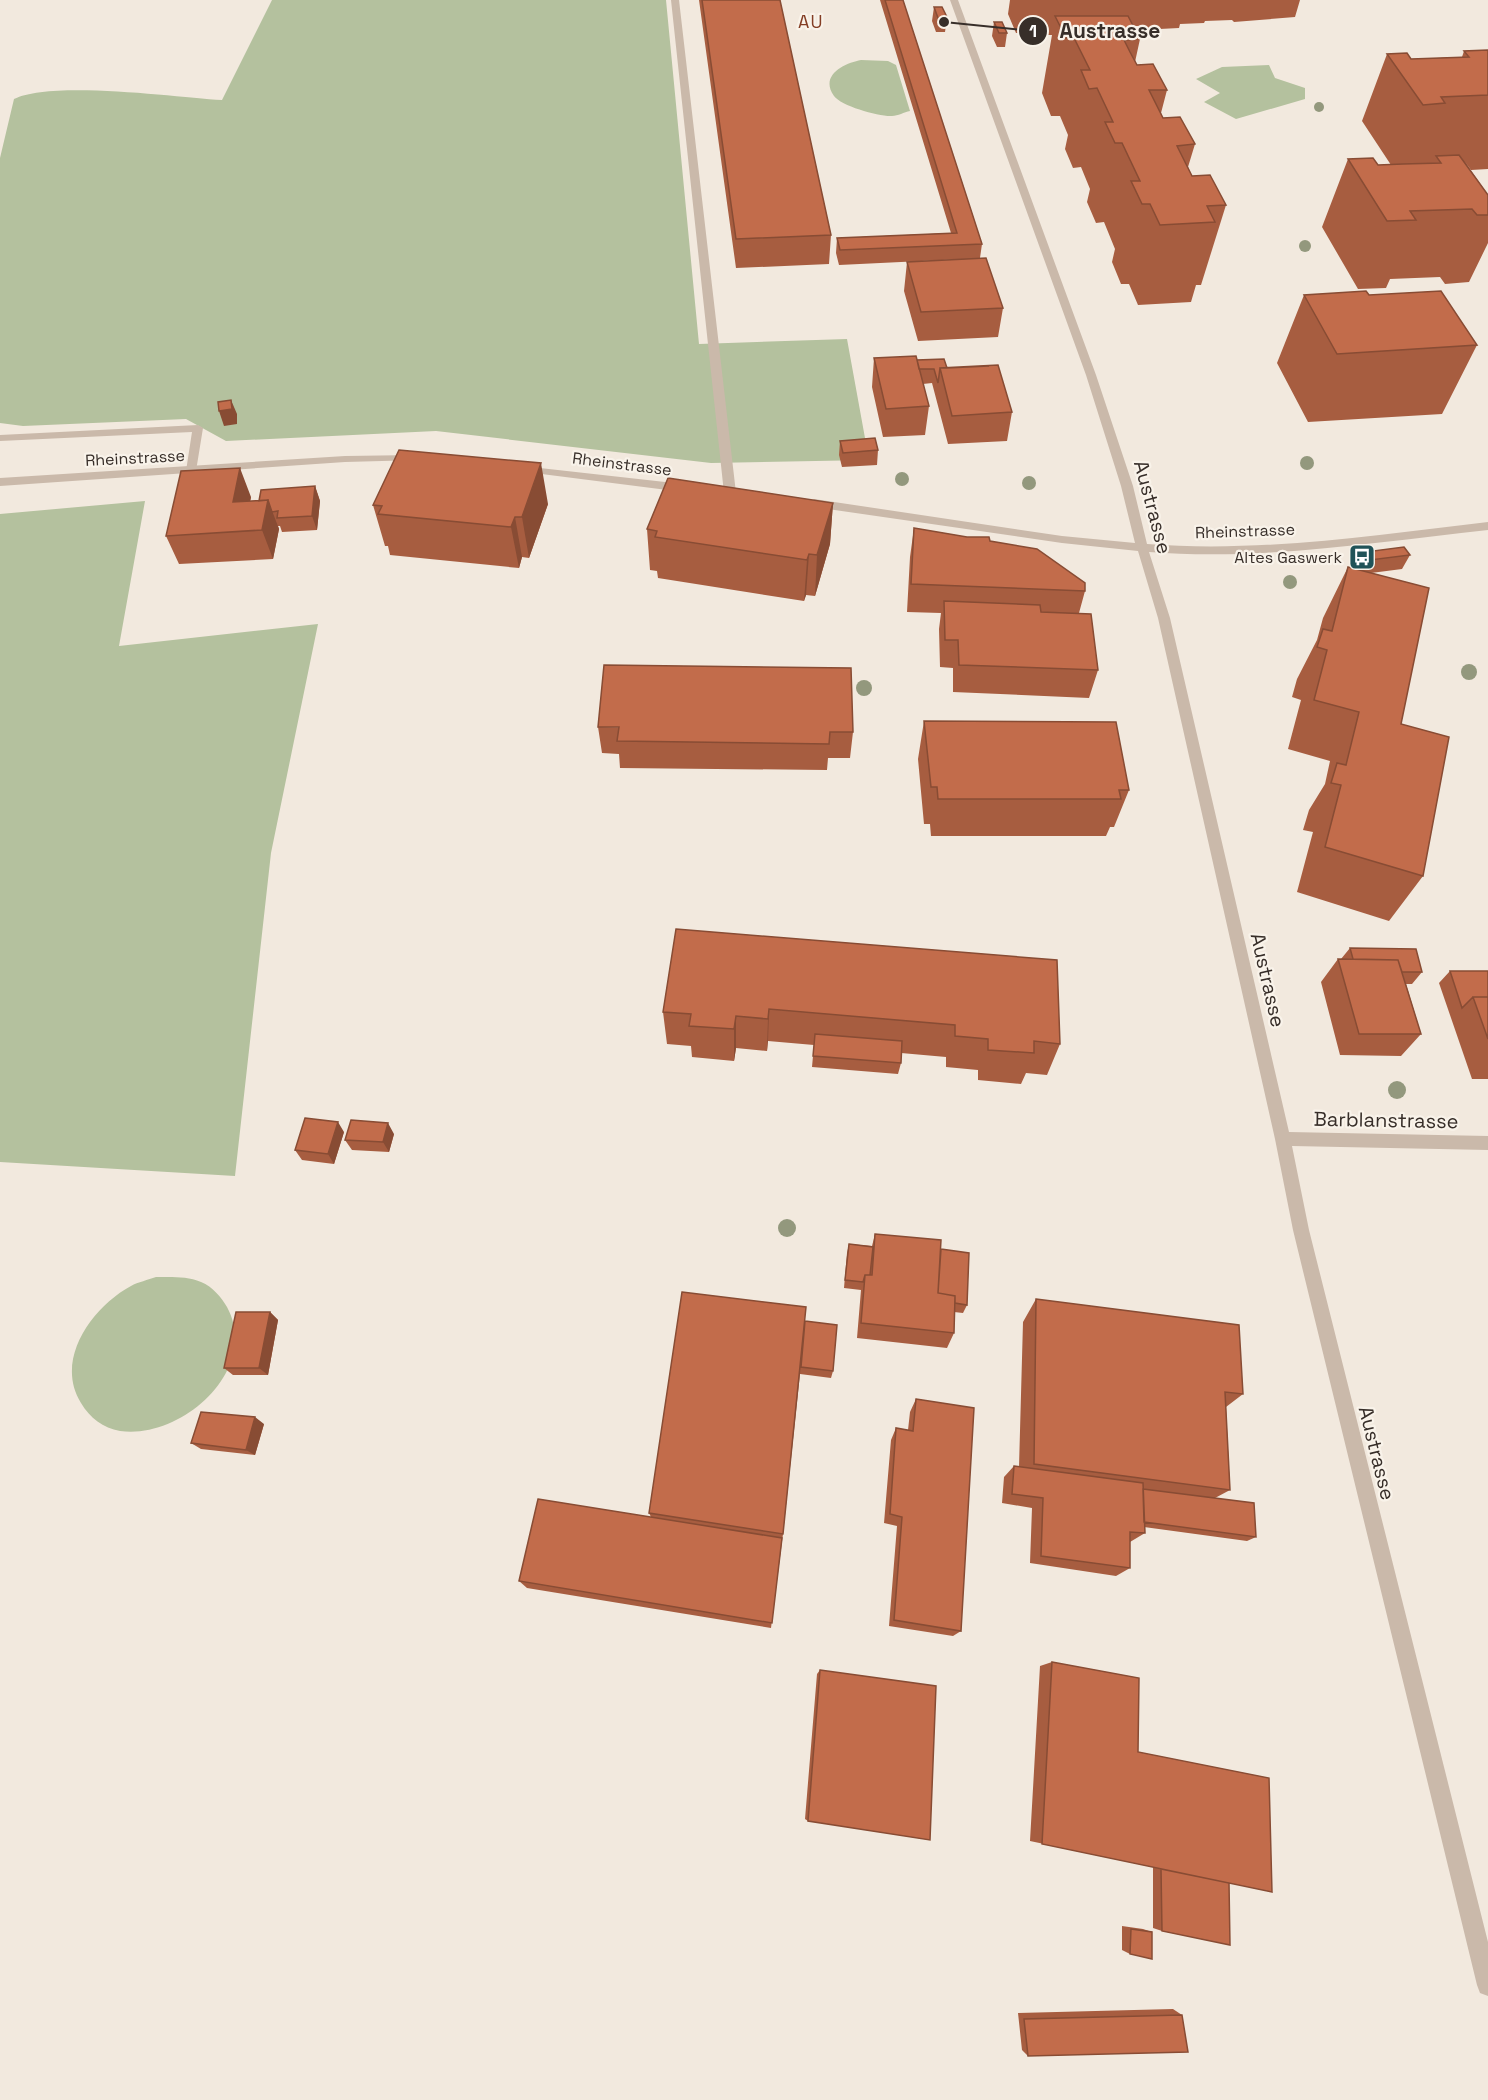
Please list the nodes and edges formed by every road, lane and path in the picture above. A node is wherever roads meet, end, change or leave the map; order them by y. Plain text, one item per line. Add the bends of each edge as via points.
1 (675, 0) edge
2 (954, 0) edge
3 (0, 438) edge
4 (422, 458) edge
5 (505, 467) edge
6 (191, 471) junction
7 (0, 482) edge
8 (695, 489) edge
9 (730, 493) edge
10 (801, 501) edge
11 (1488, 526) edge
12 (1142, 547) junction
13 (1282, 1139) junction
14 (1488, 1143) edge
15 (1488, 1985) edge

1 - 9 street
2 - 12 street, Austrasse via 1091,375
3 - 6 street via 198,428
4 - 6 street, Rheinstrasse via 345,459
5 - 8 street, Rheinstrasse
6 - 7 street, Rheinstrasse
10 - 12 street, Rheinstrasse
11 - 12 street, Rheinstrasse via 1213,551
12 - 13 street, Austrasse via 1164,618
13 - 14 street, Barblanstrasse
13 - 15 street, Austrasse via 1303,1240

